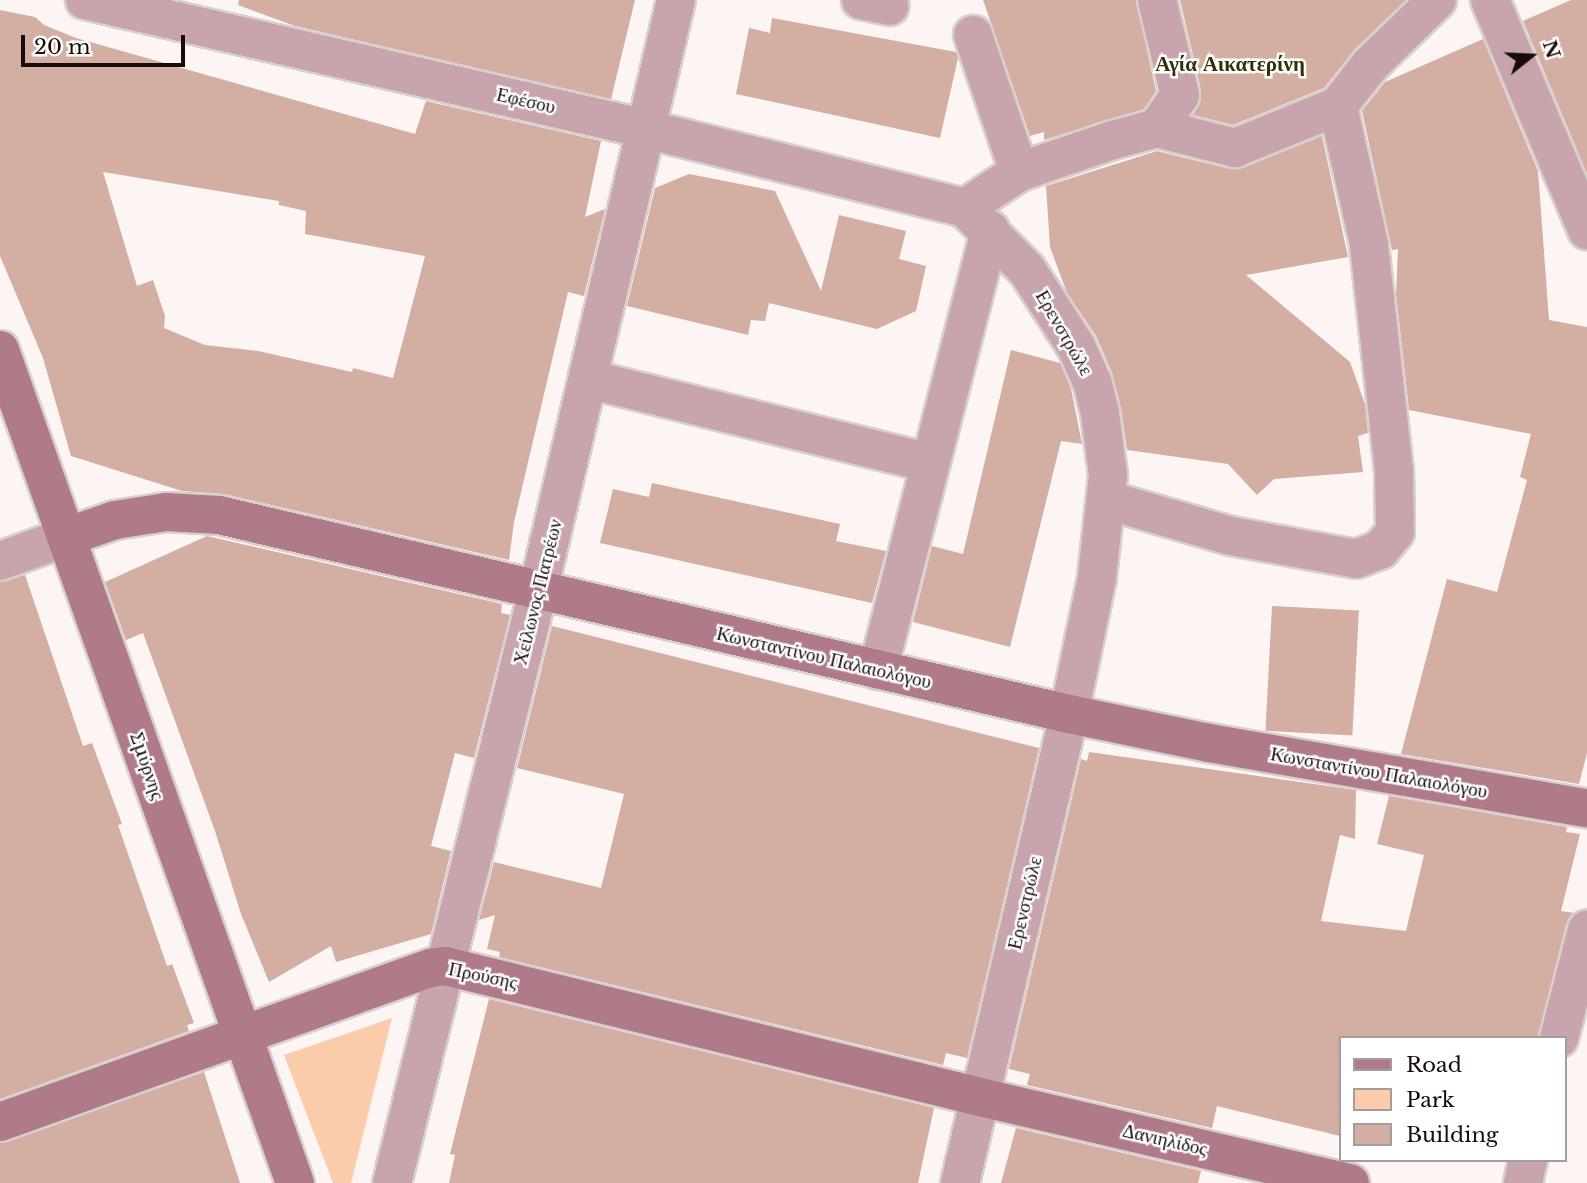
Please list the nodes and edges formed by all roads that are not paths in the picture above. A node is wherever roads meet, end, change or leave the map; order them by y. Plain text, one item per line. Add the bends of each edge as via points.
1 (85, 0) edge
2 (676, 0) edge
3 (1157, 0) edge
4 (1437, 0) edge
5 (1490, 0) edge
6 (973, 35) dead end
7 (1338, 106) junction
8 (1157, 128) junction
9 (646, 129) junction
10 (1019, 172) junction
11 (977, 219) junction
12 (1587, 230) edge
13 (0, 350) edge
14 (588, 379) junction
15 (930, 463) junction
16 (1107, 500) junction
17 (66, 537) junction
18 (0, 561) edge
19 (538, 591) junction
20 (878, 670) junction
21 (1069, 714) junction
22 (1587, 808) edge
23 (1587, 930) edge
24 (445, 966) junction
25 (242, 1034) junction
26 (1560, 1036) edge
27 (980, 1097) junction
28 (0, 1122) edge
29 (1527, 1162) edge
30 (295, 1183) edge
31 (392, 1183) edge
32 (960, 1183) edge
33 (1350, 1183) edge
34 (1522, 1183) edge

1 - 9 street, Εφέσου
2 - 9 street, Χείλωνος Πατρέων
3 - 8 street via 1180,95
4 - 7 street via 1370,65
5 - 12 street
6 - 10 street
7 - 8 street via 1235,148
7 - 16 street via 1369,244 1394,471 1395,532 1380,550 1356,559 1231,536
8 - 10 street
9 - 11 street, Εφέσου
9 - 14 street, Χείλωνος Πατρέων
10 - 11 street
11 - 15 street
11 - 16 street, Ερενστρώλε via 1027,270 1086,367 1106,443
13 - 17 street, Σμύρνης
14 - 15 street
14 - 19 street, Χείλωνος Πατρέων
15 - 20 street
16 - 21 street, Ερενστρώλε via 1097,577
17 - 18 street
17 - 19 street, Κωνσταντίνου Παλαιολόγου via 115,520 166,512 219,515
17 - 25 street, Σμύρνης
19 - 20 street, Κωνσταντίνου Παλαιολόγου
19 - 24 street, Χείλωνος Πατρέων
20 - 21 street, Κωνσταντίνου Παλαιολόγου
21 - 22 street, Κωνσταντίνου Παλαιολόγου via 1209,743
21 - 27 street, Ερενστρώλε
23 - 26 street
24 - 25 street, Προύσης
24 - 27 street, Προύσης
24 - 31 street, Χείλωνος Πατρέων
25 - 28 street, Προύσης
25 - 30 street, Σμύρνης
27 - 32 street, Ερενστρώλε
27 - 33 street, Δανιηλίδος
29 - 34 street

